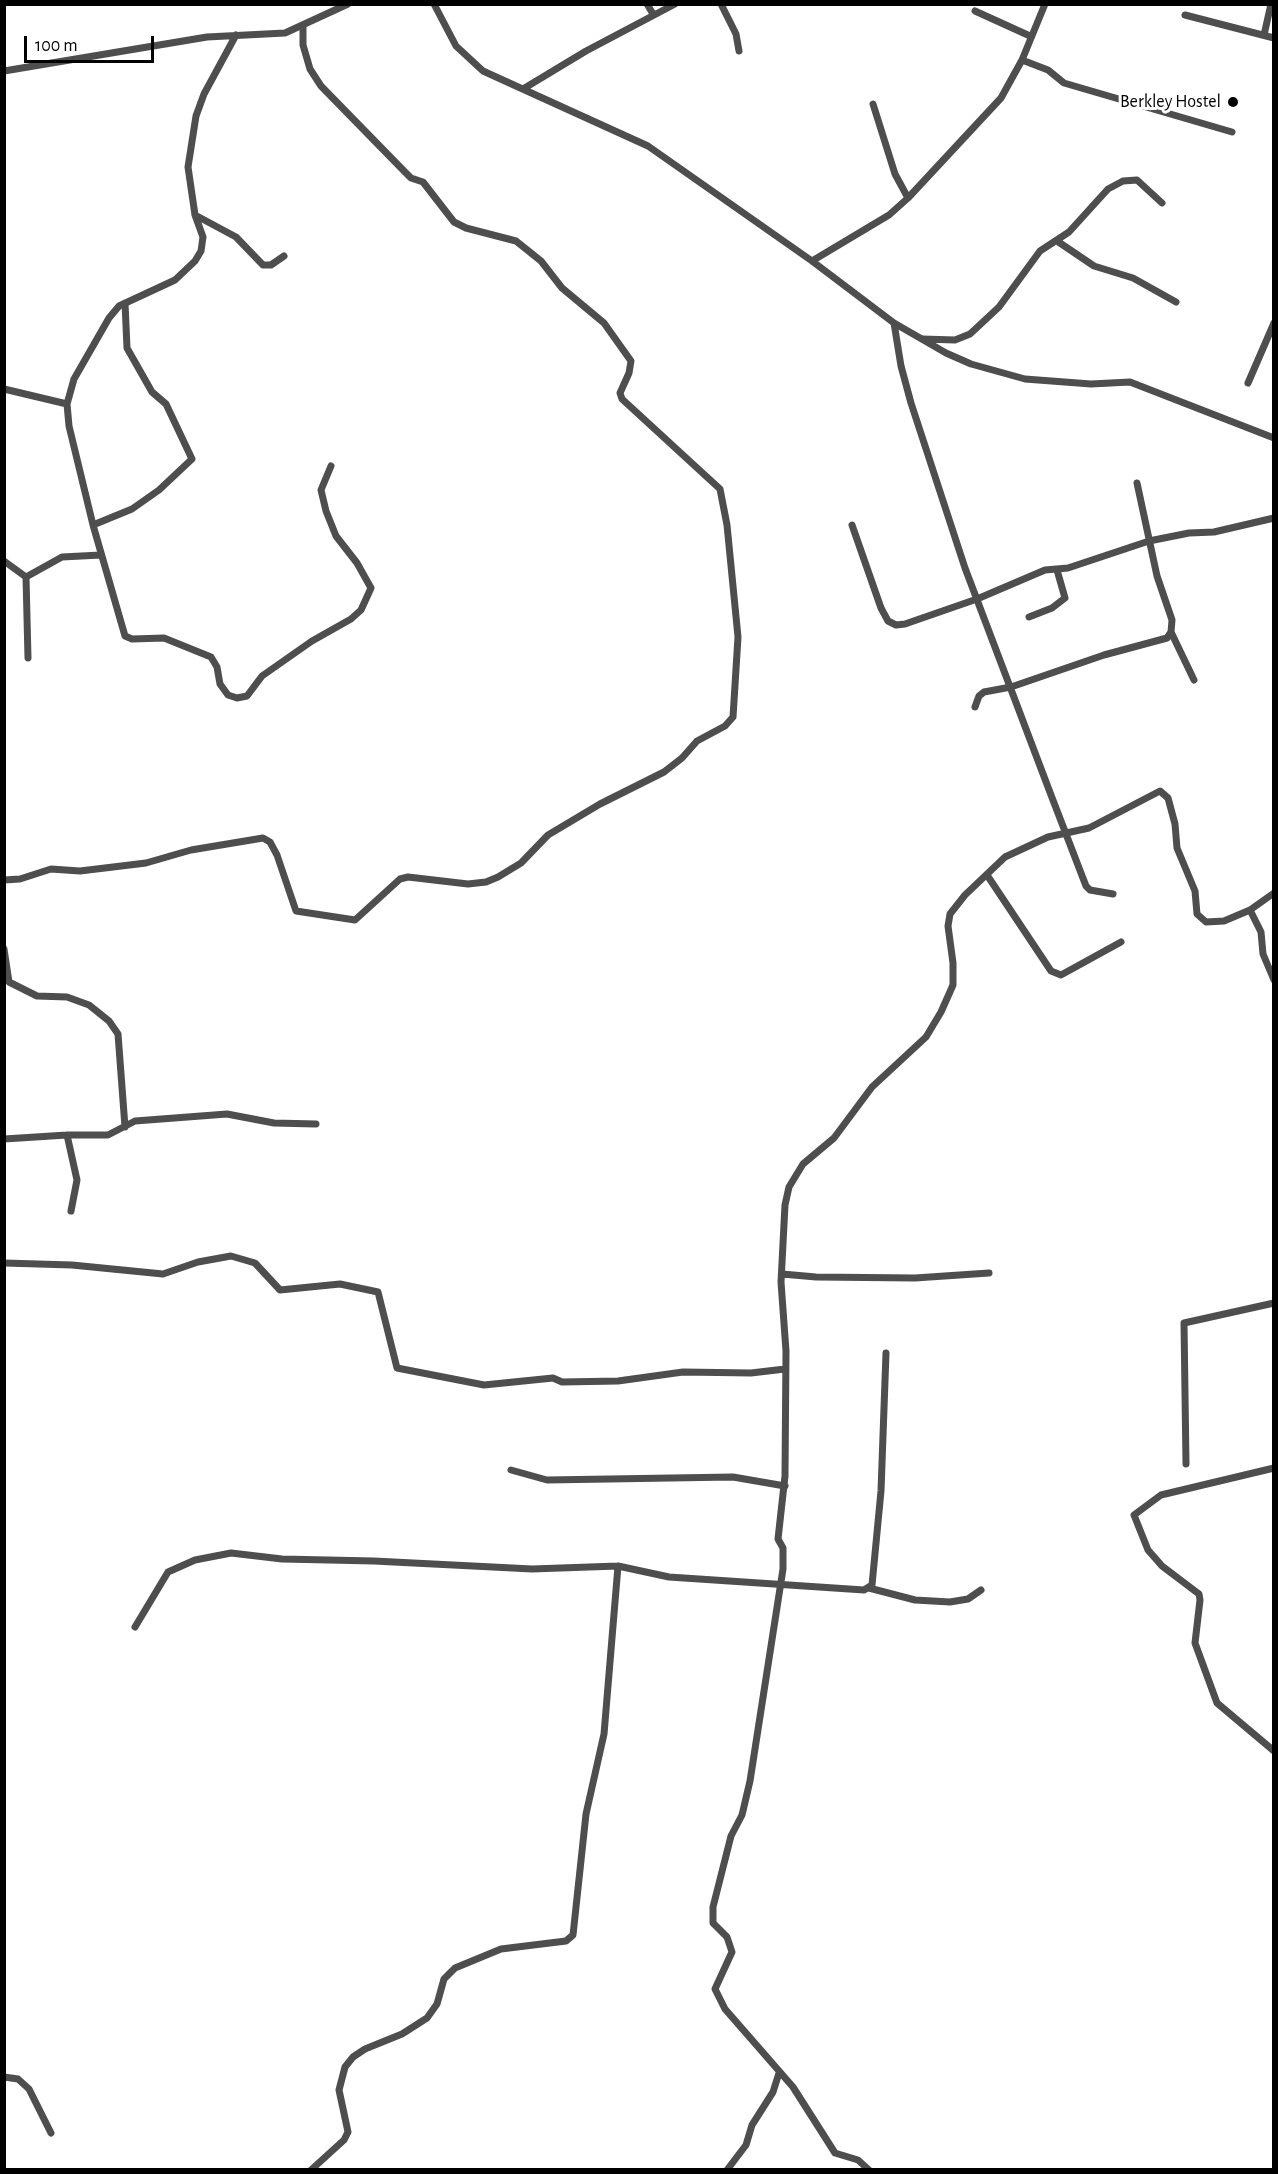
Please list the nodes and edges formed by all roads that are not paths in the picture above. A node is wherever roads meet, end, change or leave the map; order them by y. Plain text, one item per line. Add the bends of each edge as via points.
1 (348, 4) edge
2 (434, 4) edge
3 (647, 4) edge
4 (675, 4) edge
5 (721, 4) edge
6 (1045, 4) edge
7 (1271, 4) edge
8 (975, 11) dead end
9 (653, 14) junction
10 (1185, 15) dead end
11 (303, 27) junction
12 (236, 35) junction
13 (1264, 35) junction
14 (1030, 36) junction
15 (1274, 38) edge
16 (739, 51) dead end
17 (1022, 60) junction
18 (4, 71) edge
19 (523, 89) junction
20 (873, 104) dead end
21 (1232, 132) dead end
22 (908, 198) junction
23 (1162, 203) dead end
24 (195, 215) junction
25 (1057, 241) junction
26 (284, 256) dead end
27 (812, 261) junction
28 (1176, 302) dead end
29 (125, 303) junction
30 (894, 323) junction
31 (1274, 323) edge
32 (920, 339) junction
33 (1248, 383) dead end
34 (4, 389) edge
35 (67, 404) junction
36 (1274, 438) edge
37 (331, 466) dead end
38 (1137, 483) dead end
39 (1274, 518) edge
40 (93, 525) junction
41 (852, 525) dead end
42 (1149, 541) junction
43 (101, 555) junction
44 (4, 561) edge
45 (1057, 570) junction
46 (26, 577) junction
47 (977, 599) junction
48 (1029, 617) dead end
49 (1171, 632) junction
50 (28, 658) dead end
51 (1194, 680) dead end
52 (1011, 687) junction
53 (975, 707) dead end
54 (1065, 832) junction
55 (987, 875) junction
56 (4, 880) edge
57 (1113, 894) dead end
58 (1274, 894) edge
59 (1250, 910) junction
60 (1121, 942) dead end
61 (4, 949) edge
62 (1274, 980) edge
63 (316, 1124) dead end
64 (125, 1126) junction
65 (67, 1135) junction
66 (4, 1139) edge
67 (71, 1211) dead end
68 (4, 1263) edge
69 (989, 1273) dead end
70 (783, 1274) junction
71 (1274, 1303) edge
72 (886, 1353) dead end
73 (785, 1369) junction
74 (1186, 1464) dead end
75 (1274, 1468) edge
76 (511, 1470) dead end
77 (785, 1486) junction
78 (618, 1566) junction
79 (781, 1583) junction
80 (869, 1588) junction
81 (981, 1590) dead end
82 (135, 1627) dead end
83 (1274, 1751) edge
84 (779, 2073) junction
85 (4, 2077) edge
86 (51, 2133) dead end
87 (311, 2169) edge
88 (727, 2169) edge
89 (869, 2169) edge

1 - 11 street
2 - 19 street via 456,46 470,60
3 - 9 street
4 - 9 street
5 - 16 street via 736,34
6 - 14 street
7 - 13 street
8 - 14 street
9 - 19 street
10 - 13 street
11 - 12 street via 266,36
11 - 56 street via 310,69 321,86 411,178 423,182 454,222 516,241 541,261 562,288 604,323 631,361 620,393 622,399 720,489 738,637 733,717 726,726 697,741 664,772 548,835 521,863 498,877 468,884 400,879 355,920 296,911 277,855 263,838 191,850 146,863 80,871 51,869
12 - 18 street
12 - 24 street via 196,116 188,167
13 - 15 street
14 - 17 street
17 - 21 street via 1048,70 1064,83
17 - 22 street via 1001,98
19 - 27 street via 648,146
20 - 22 street via 895,174
22 - 27 street via 889,215
23 - 25 street via 1137,180 1123,181 1108,189
24 - 26 street via 236,237 263,265 271,265
24 - 29 street via 203,237 195,261 175,280
25 - 28 street via 1094,266 1133,278
25 - 32 street via 1040,251 999,307 970,334 956,340
27 - 30 street
29 - 35 street via 99,332 74,379
29 - 40 street via 127,348 152,392 166,404 192,459 159,490 132,508
30 - 32 street
30 - 47 street via 911,403
31 - 33 street
32 - 36 street via 971,364 1025,379 1142,385
34 - 35 street
35 - 40 street
37 - 43 street via 321,490 326,510 336,536 366,577 368,599 351,619 262,676 247,696 237,698 228,694 220,684 211,657 164,638 125,636
38 - 42 street
39 - 42 street
40 - 43 street
41 - 47 street via 870,583 888,621 905,624
42 - 45 street
42 - 49 street via 1172,620
43 - 46 street via 62,557
44 - 46 street
45 - 47 street via 1046,570
45 - 48 street via 1065,598
46 - 50 street
47 - 52 street
49 - 51 street
49 - 52 street via 1167,638
52 - 53 street via 984,692
52 - 54 street
54 - 55 street via 1005,857
54 - 57 street via 1086,886
54 - 59 street via 1089,828 1160,791 1168,798 1177,848 1195,891 1197,914 1206,922 1224,921
55 - 60 street via 1051,971 1061,975
55 - 70 street via 950,914 953,985 926,1037 872,1087 834,1138 797,1171 785,1205
58 - 59 street
59 - 62 street via 1262,932 1263,954
61 - 64 street via 9,982 37,996 67,997 89,1005 118,1034
63 - 64 street via 274,1123 227,1114 135,1121
64 - 65 street via 108,1136
65 - 66 street
65 - 67 street via 77,1180
68 - 73 street via 163,1274 231,1256 255,1263 280,1290 340,1284 378,1292 397,1368 484,1384 553,1378 562,1382 618,1381 683,1372
69 - 70 street via 915,1278
70 - 73 street
71 - 74 street via 1184,1323
72 - 80 street via 881,1491
73 - 77 street
75 - 83 street via 1161,1495 1134,1515 1148,1550 1198,1594 1195,1642 1217,1703
76 - 77 street via 547,1480 733,1477
77 - 79 street via 778,1539 784,1557
78 - 79 street via 669,1577
78 - 82 street via 532,1569 282,1559 231,1553 195,1560 168,1572
78 - 87 street via 604,1734 586,1814 573,1935 566,1941 501,1949 454,1968 444,1979 437,2004 427,2018 353,2056 345,2067 339,2090 348,2132
79 - 80 street via 812,1589
79 - 84 street via 750,1781 742,1815 731,1836 712,1917 727,1937 732,1952 715,1985 716,1994
80 - 81 street via 915,1600 950,1602 968,1599
84 - 88 street via 746,2145
84 - 89 street via 793,2087 835,2153 858,2160
85 - 86 street via 18,2079 29,2089

